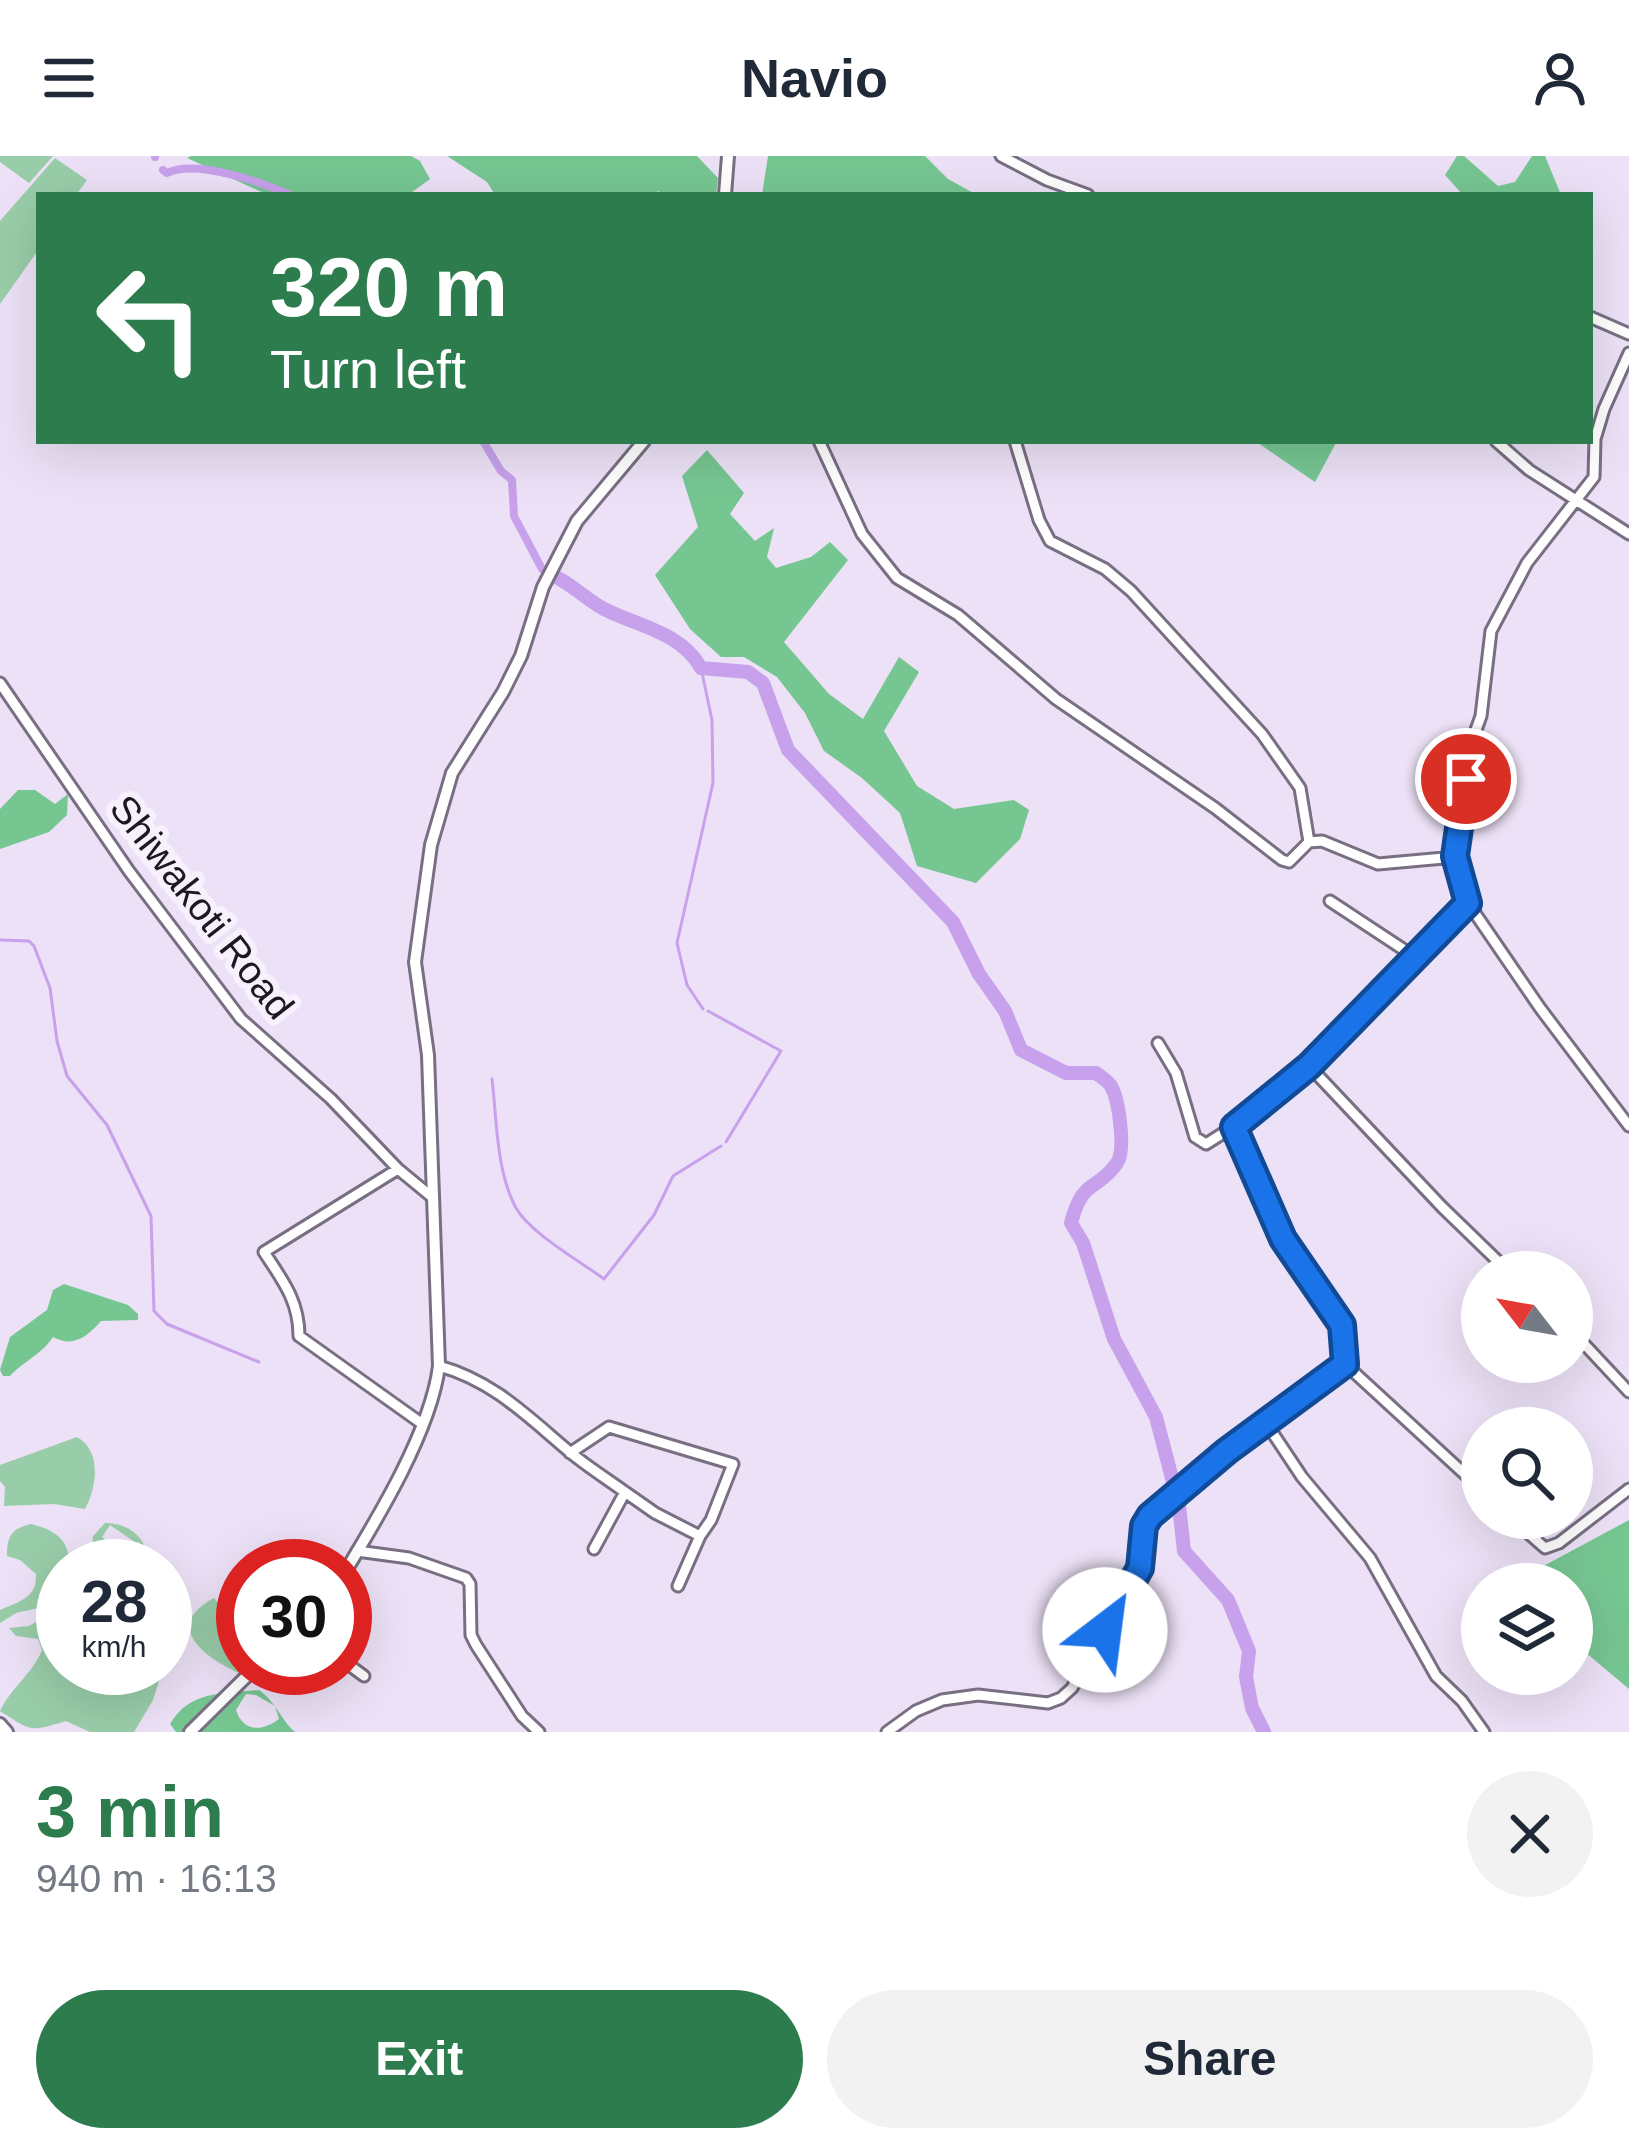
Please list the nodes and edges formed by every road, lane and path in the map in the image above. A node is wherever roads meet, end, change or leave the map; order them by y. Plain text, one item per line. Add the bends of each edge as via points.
1 (728, 156) edge
2 (1001, 156) edge
3 (1047, 180) junction
4 (725, 192) edge
5 (1043, 192) edge
6 (1080, 192) edge
7 (1593, 317) edge
8 (1629, 334) edge
9 (1629, 353) edge
10 (641, 444) edge
11 (820, 444) edge
12 (1016, 444) edge
13 (1499, 444) edge
14 (1579, 500) junction
15 (1629, 533) edge
16 (0, 683) edge
17 (1310, 842) junction
18 (1455, 856) junction
19 (1330, 901) dead end
20 (1468, 903) junction
21 (1414, 957) junction
22 (1158, 1043) dead end
23 (1309, 1066) junction
24 (1629, 1126) edge
25 (1234, 1127) junction
26 (398, 1168) junction
27 (432, 1197) junction
28 (1487, 1251) edge
29 (1593, 1353) edge
30 (1345, 1364) junction
31 (440, 1366) junction
32 (1629, 1392) edge
33 (421, 1423) junction
34 (1267, 1423) junction
35 (570, 1453) junction
36 (1461, 1471) edge
37 (1629, 1489) edge
38 (625, 1492) junction
39 (1593, 1517) edge
40 (700, 1536) junction
41 (365, 1539) edge
42 (1535, 1539) edge
43 (1564, 1539) edge
44 (593, 1549) dead end
45 (372, 1553) edge
46 (678, 1586) dead end
47 (228, 1695) edge
48 (0, 1724) edge
49 (1477, 1729) edge
50 (7, 1732) edge
51 (190, 1732) edge
52 (539, 1732) edge
53 (887, 1732) edge

1 - 4 street
2 - 3 street
3 - 5 street
3 - 6 street
7 - 8 street
9 - 14 street via 1599,424 1594,477
10 - 27 street via 577,521 543,587 521,656 452,773 439,812 416,962
11 - 17 street via 862,534 897,578 958,615 1056,699 1282,860
12 - 17 street via 1045,533 1131,591 1262,734 1300,788
13 - 14 street
14 - 15 street
14 - 18 street via 1527,563 1490,631
16 - 26 street, Shiwakoti Road via 242,1018
17 - 18 street via 1378,864
18 - 20 street
19 - 21 street
20 - 21 street
20 - 24 street
21 - 23 street
22 - 25 street via 1200,1144
23 - 25 street
23 - 28 street
25 - 30 street via 1283,1239 1342,1325
26 - 27 street, Shiwakoti Road
26 - 33 street via 264,1252 292,1293 299,1336
27 - 31 street
29 - 32 street
30 - 34 street
30 - 36 street
31 - 33 street
31 - 35 street via 501,1393
33 - 41 street
34 - 49 street via 1370,1558 1436,1676
34 - 53 street via 1144,1526 1140,1568 1061,1698 942,1700
35 - 38 street
35 - 40 street via 609,1427 733,1463
37 - 39 street
38 - 40 street
38 - 44 street
40 - 46 street
42 - 43 street via 1545,1548
45 - 52 street via 466,1578 471,1635
47 - 51 street
48 - 50 street

